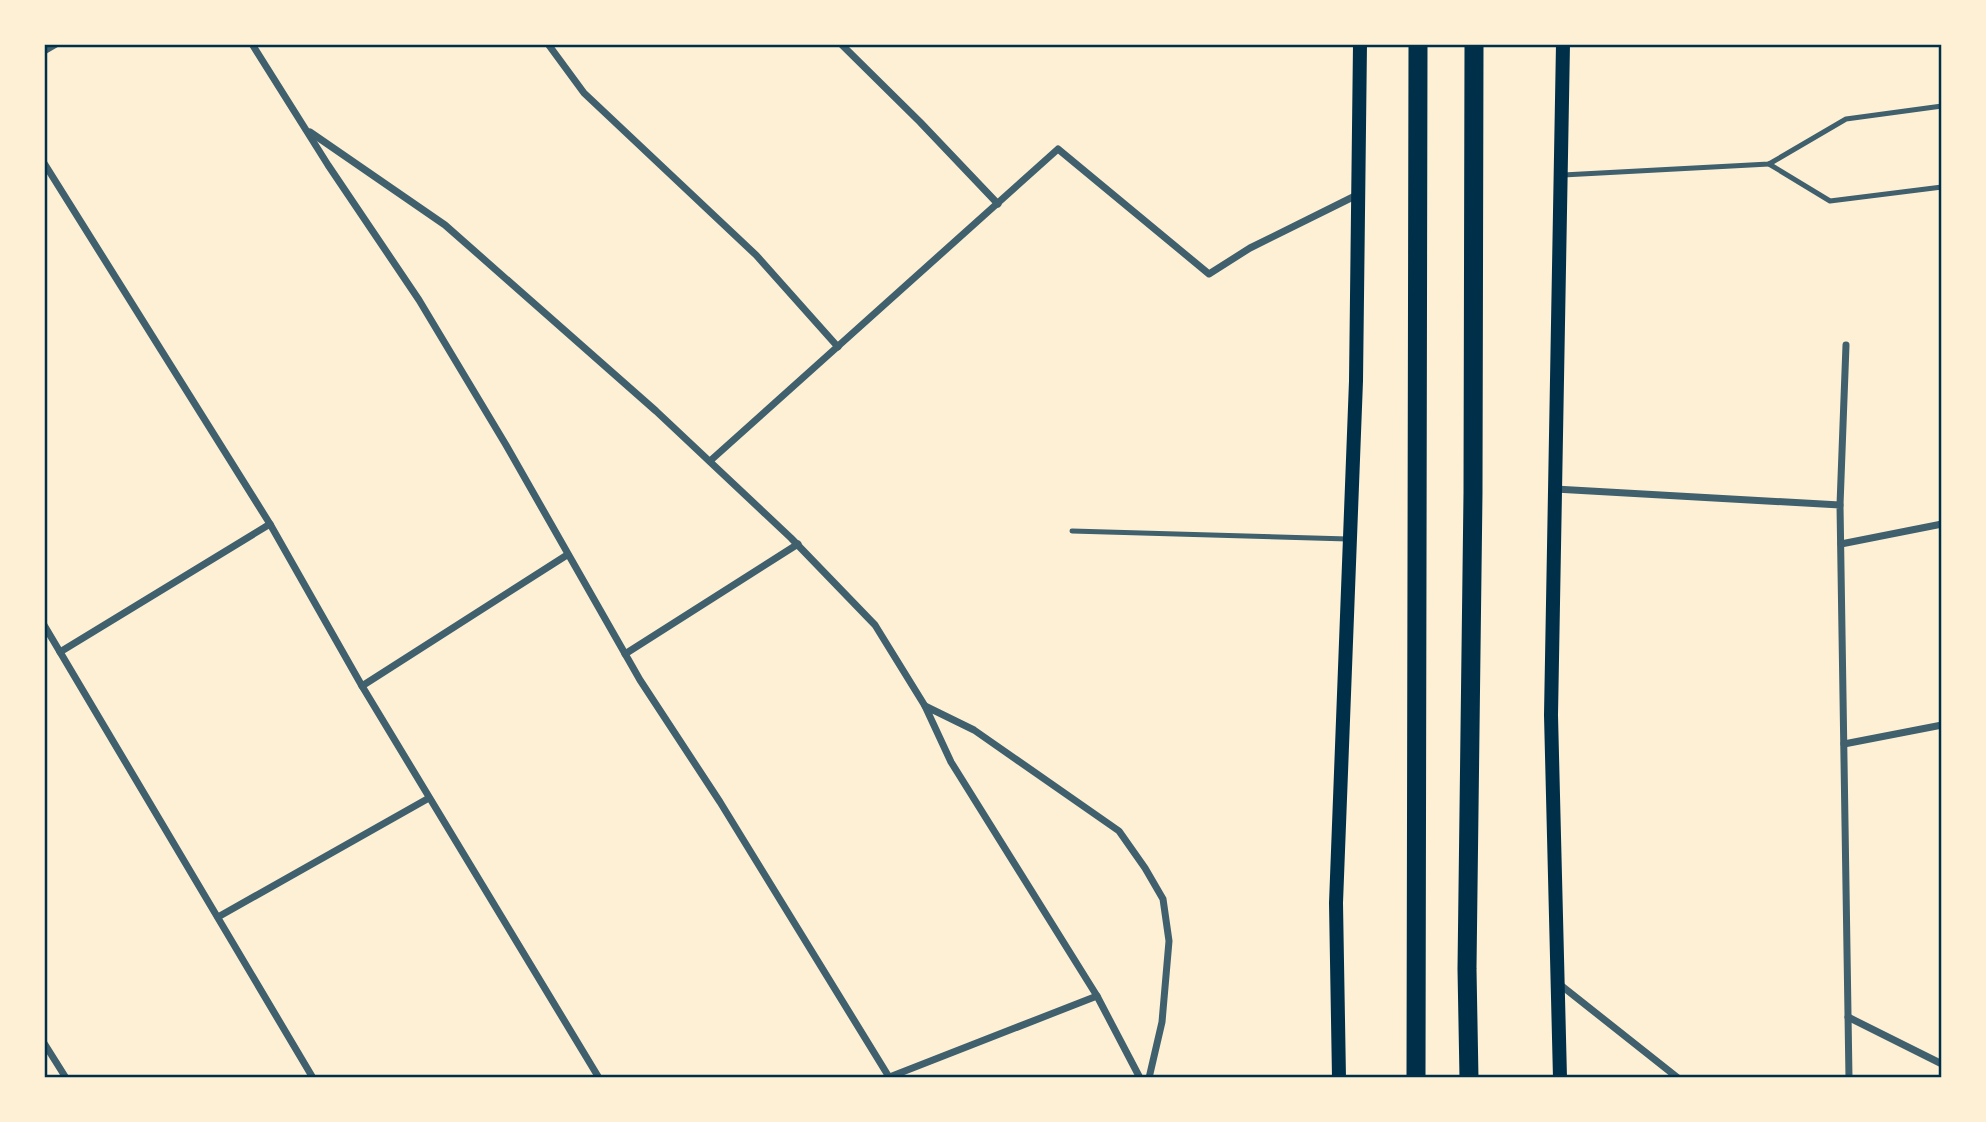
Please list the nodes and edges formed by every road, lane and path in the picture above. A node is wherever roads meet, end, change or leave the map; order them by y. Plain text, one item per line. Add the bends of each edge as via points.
1 (56, 44) edge
2 (252, 44) edge
3 (548, 44) edge
4 (841, 44) edge
5 (1360, 44) edge
6 (1418, 44) edge
7 (1474, 44) edge
8 (1563, 44) edge
9 (44, 51) edge
10 (1942, 106) edge
11 (306, 130) junction
12 (44, 163) edge
13 (1769, 164) junction
14 (1561, 175) junction
15 (1942, 187) edge
16 (1357, 195) junction
17 (998, 204) junction
18 (1846, 345) dead end
19 (838, 346) junction
20 (710, 461) junction
21 (1555, 489) junction
22 (1840, 505) junction
23 (270, 524) junction
24 (1942, 524) edge
25 (1072, 531) dead end
26 (1348, 539) junction
27 (797, 544) junction
28 (1841, 544) junction
29 (567, 555) junction
30 (44, 625) edge
31 (60, 652) junction
32 (625, 654) junction
33 (362, 685) junction
34 (925, 706) junction
35 (1942, 725) edge
36 (1844, 744) junction
37 (429, 798) junction
38 (218, 917) junction
39 (1558, 982) junction
40 (1097, 996) junction
41 (1848, 1017) junction
42 (44, 1043) edge
43 (1942, 1064) edge
44 (66, 1078) edge
45 (313, 1078) edge
46 (599, 1078) edge
47 (888, 1078) edge
48 (1140, 1078) edge
49 (1149, 1078) edge
50 (1339, 1078) edge
51 (1416, 1078) edge
52 (1469, 1078) edge
53 (1560, 1078) edge
54 (1678, 1078) edge
55 (1849, 1078) edge

1 - 9 street
2 - 11 street
3 - 19 street via 584,93 756,256
4 - 17 street
5 - 16 main road
6 - 51 highway
7 - 52 highway
8 - 14 main road
10 - 13 lane via 1846,119
11 - 20 street via 445,225
11 - 29 street via 419,300
12 - 23 street
13 - 14 lane
13 - 15 lane via 1830,201
14 - 21 main road
16 - 17 street via 1250,248 1209,274 1058,149
16 - 26 main road via 1356,381
17 - 19 street
18 - 22 street
19 - 20 street
20 - 27 street
21 - 22 street
21 - 39 main road via 1551,715
22 - 28 street
23 - 31 street
23 - 33 street
24 - 28 street
25 - 26 lane
26 - 50 main road via 1336,903
27 - 32 street
27 - 34 street via 875,625
28 - 36 street
29 - 32 street
29 - 33 street
30 - 31 street
31 - 38 street
32 - 47 street
33 - 37 street
34 - 40 street via 951,762
34 - 49 street via 974,730 1119,831 1145,868 1163,899 1169,941 1162,1022
35 - 36 street
36 - 41 street
37 - 38 street
37 - 46 street
38 - 45 street
39 - 53 main road
39 - 54 street
40 - 47 street
40 - 48 street
41 - 43 street
41 - 55 street
42 - 44 street

